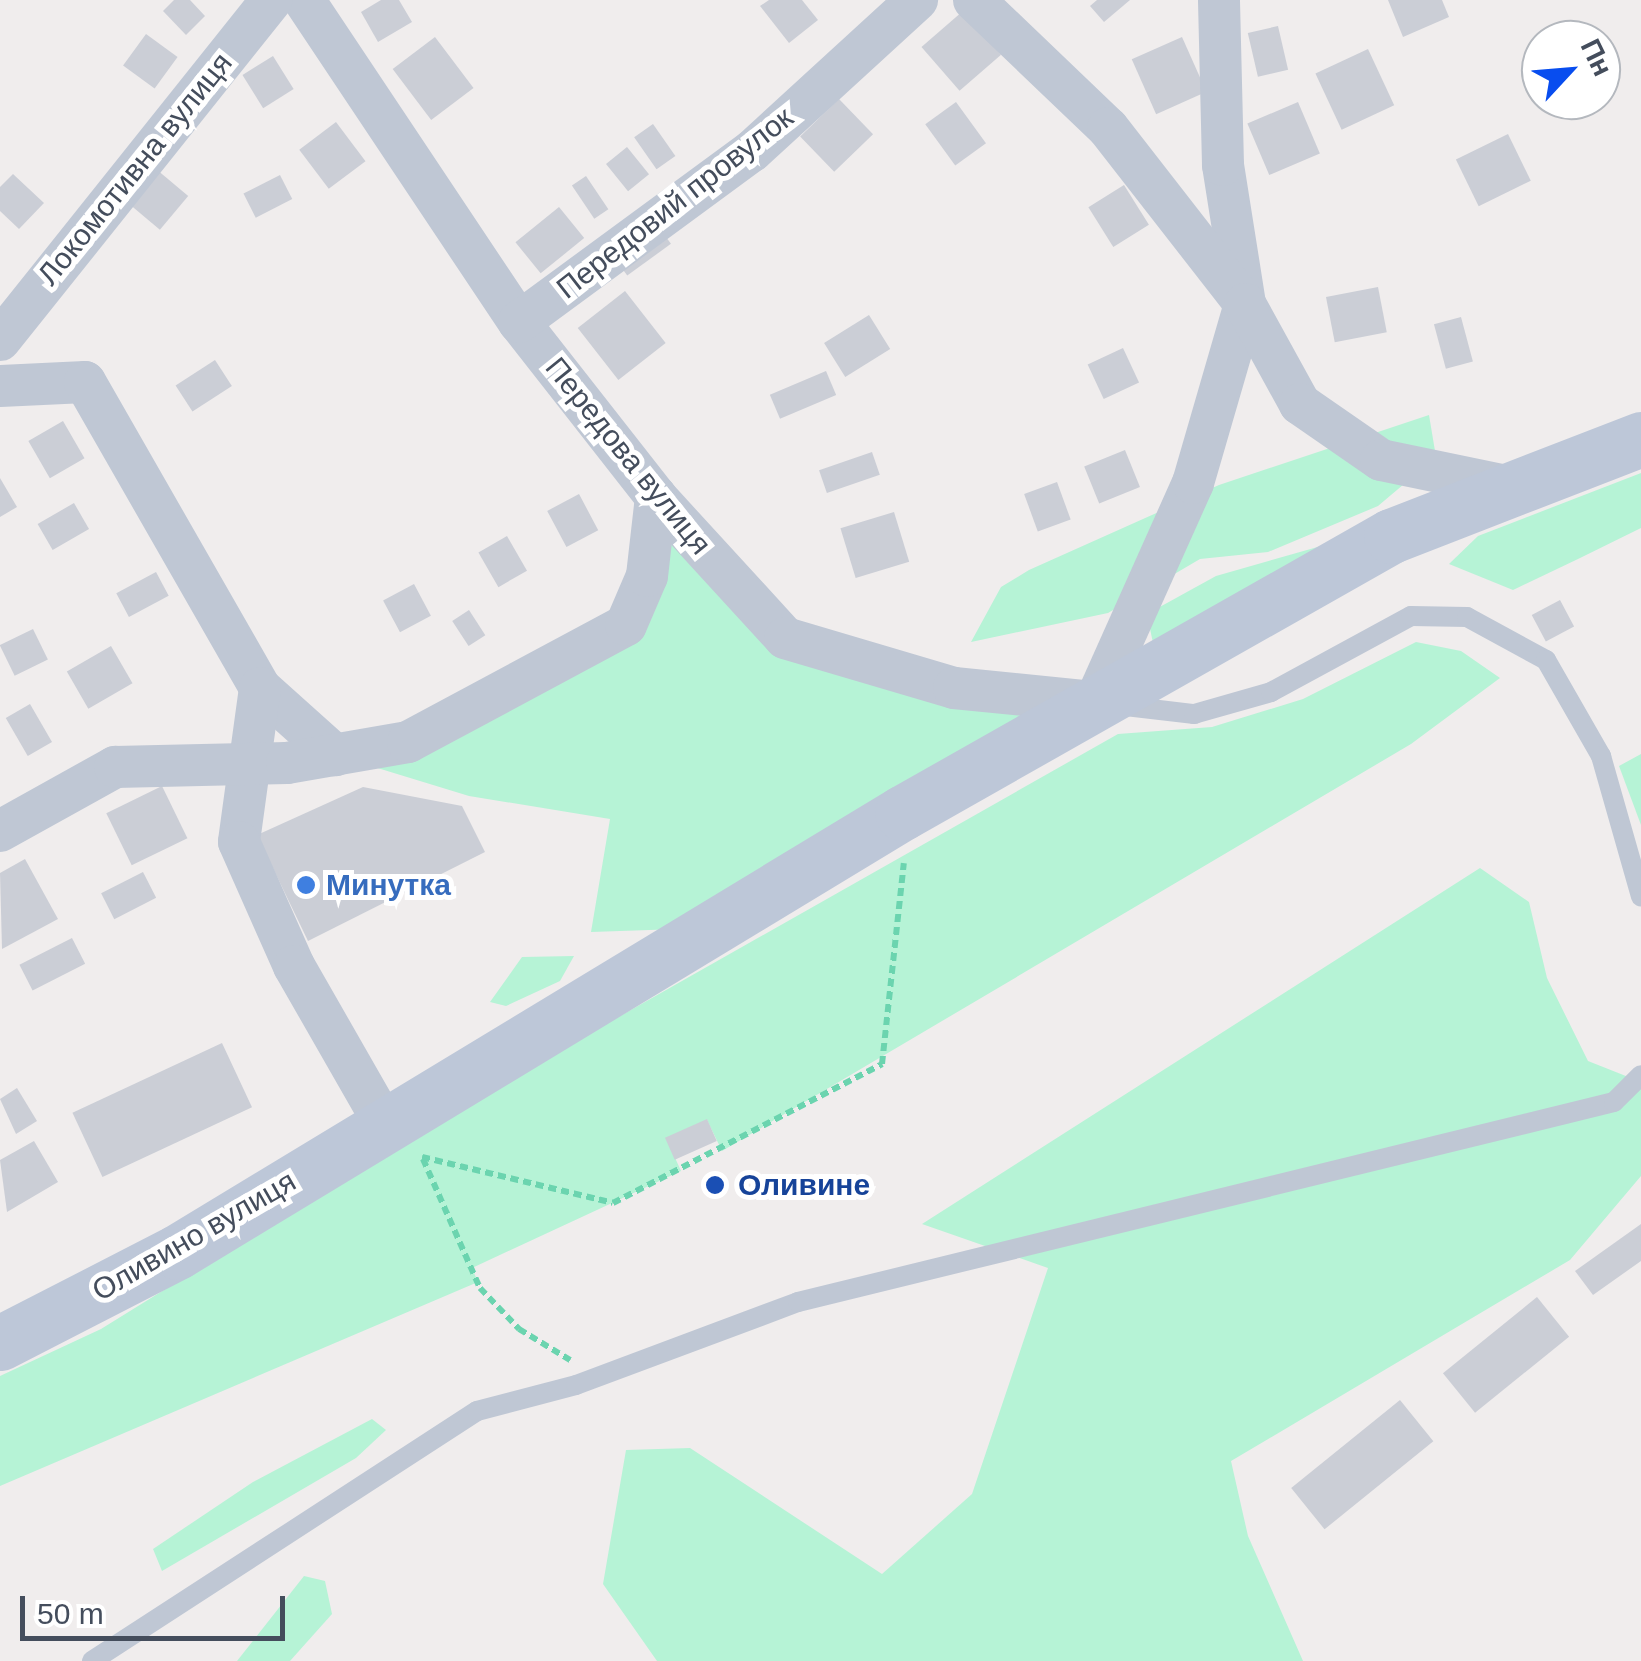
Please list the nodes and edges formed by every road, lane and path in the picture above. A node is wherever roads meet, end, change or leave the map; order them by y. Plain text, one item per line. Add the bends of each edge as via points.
1 (271, 0) edge
2 (304, 0) edge
3 (917, 0) edge
4 (974, 0) edge
5 (1219, 0) edge
6 (1245, 304) junction
7 (519, 322) junction
8 (0, 340) edge
9 (0, 386) edge
10 (1641, 439) edge
11 (1516, 488) junction
12 (656, 498) junction
13 (260, 688) junction
14 (1095, 702) junction
15 (335, 755) junction
16 (256, 764) junction
17 (902, 813) junction
18 (0, 831) edge
19 (1641, 896) edge
20 (1641, 1075) edge
21 (403, 1140) junction
22 (0, 1343) edge
23 (604, 1375) junction
24 (92, 1661) edge

1 - 8 street, Локомотивна вулиця
2 - 7 street, Передова вулиця
3 - 7 street, Передовий провулок via 752,150
4 - 6 street via 1108,128
5 - 6 street via 1223,165
6 - 11 street via 1300,404 1382,460
6 - 14 street via 1192,483
7 - 12 street, Передова вулиця
9 - 13 street via 85,382
10 - 11 street, Оливино вулиця
11 - 14 street, Оливино вулиця via 1391,536
12 - 14 street, Передова вулиця via 785,638 954,688
12 - 15 street via 647,576 626,625 408,742
13 - 15 street
13 - 16 street
14 - 17 street, Оливино вулиця
14 - 19 lane via 1194,714 1272,692 1410,616 1467,617 1546,660 1602,756
15 - 16 street
16 - 18 street via 116,767
16 - 21 street via 239,842 294,966
17 - 21 street, Оливино вулиця
17 - 21 path via 906,902 882,1064 613,1203
20 - 23 lane via 1614,1102 798,1302
21 - 22 street, Оливино вулиця
21 - 23 path via 480,1288 519,1329
23 - 24 lane via 477,1411

